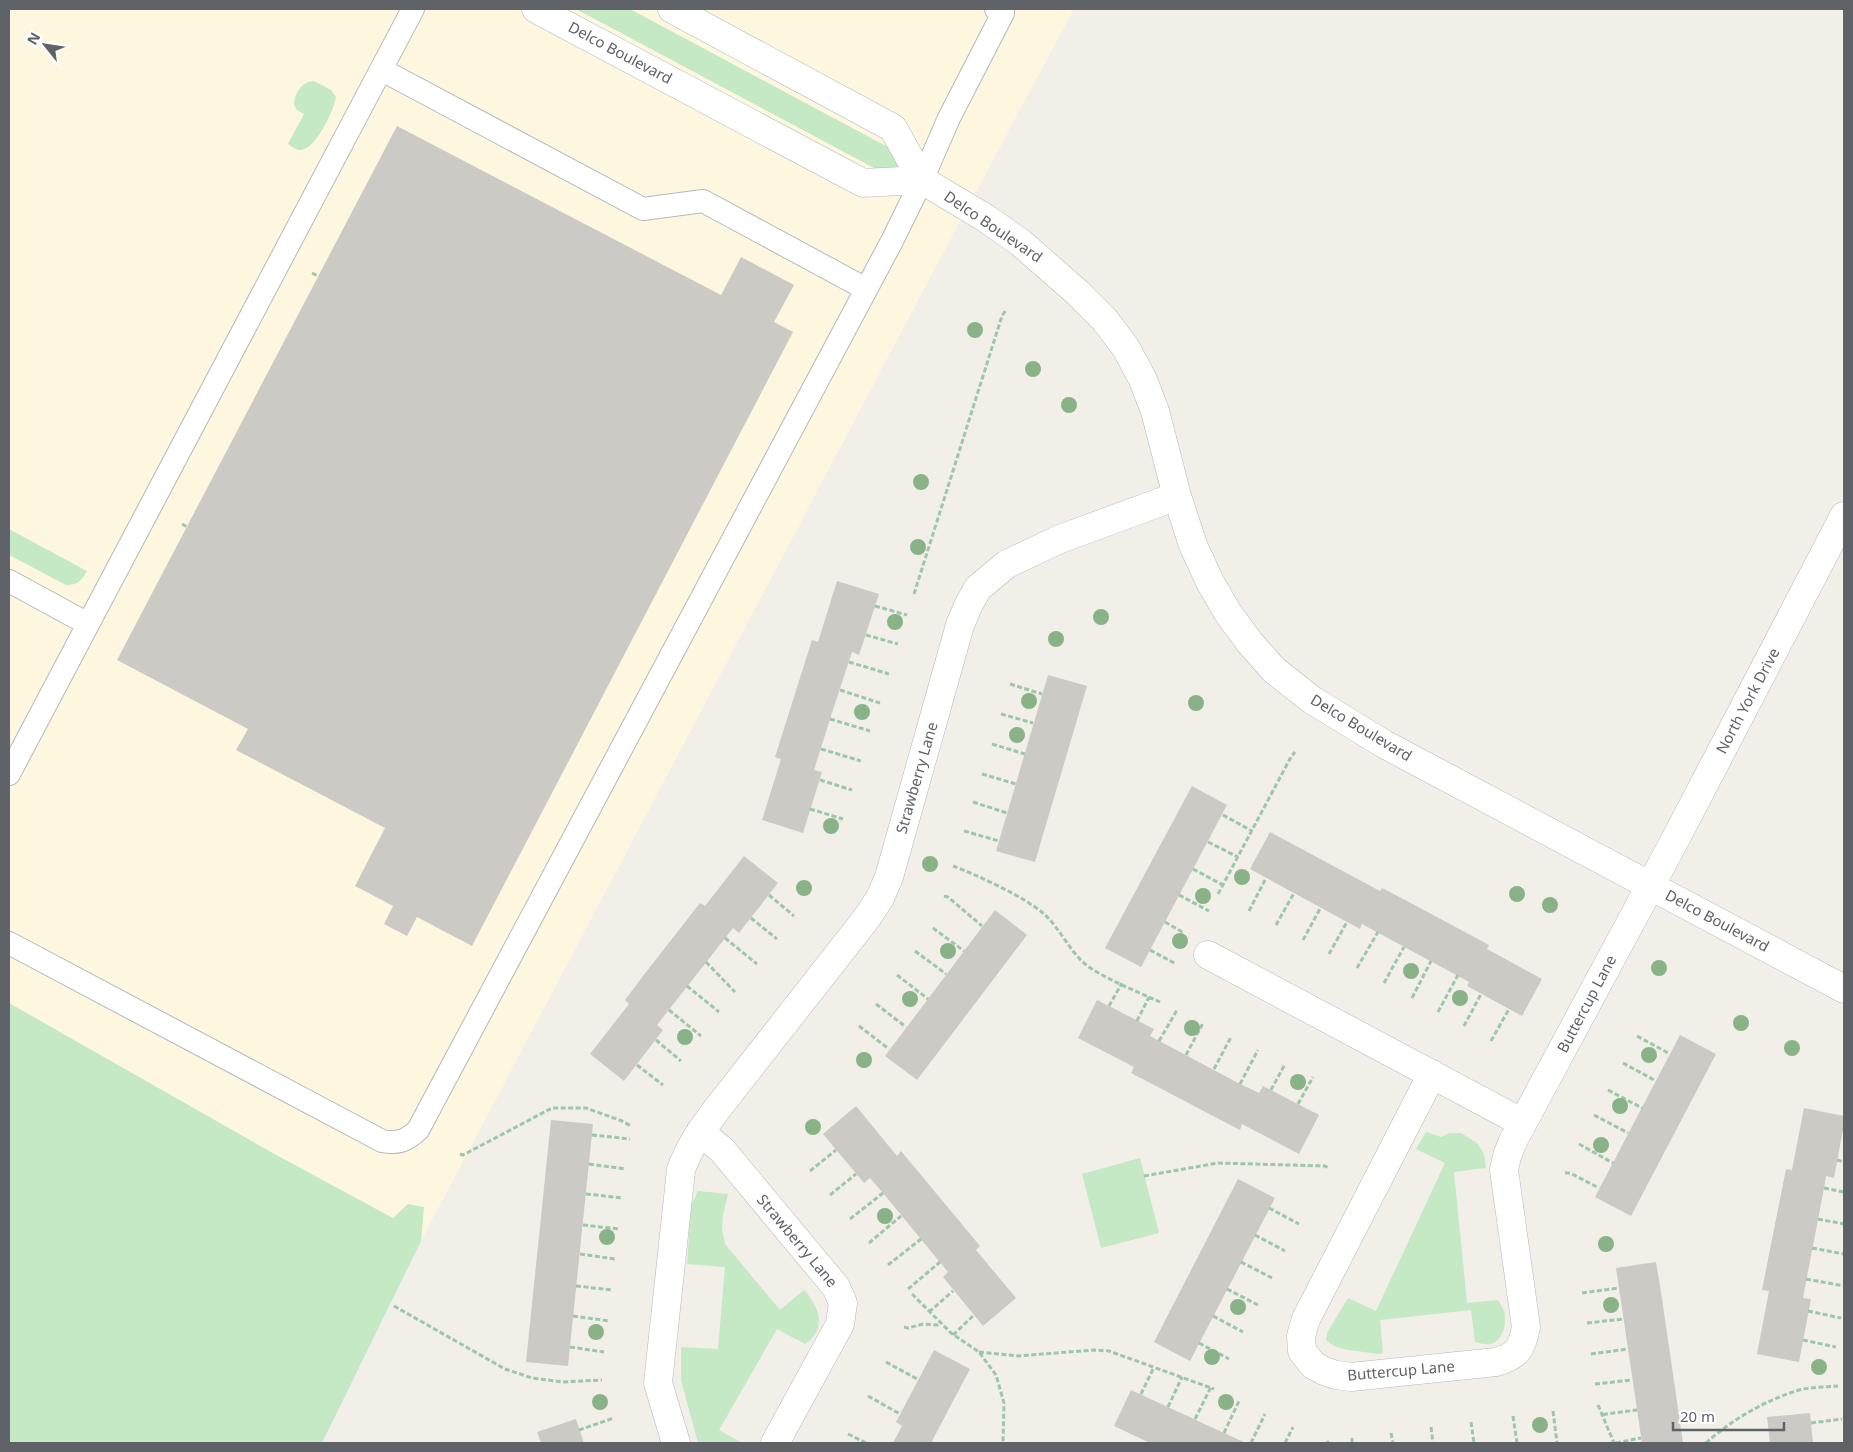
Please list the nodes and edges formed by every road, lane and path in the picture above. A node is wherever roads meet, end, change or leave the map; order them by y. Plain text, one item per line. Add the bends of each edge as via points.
1 (413, 9) edge
2 (536, 9) edge
3 (672, 9) edge
4 (996, 9) edge
5 (382, 70) junction
6 (922, 180) junction
7 (312, 273) dead end
8 (318, 276) dead end
9 (866, 290) junction
10 (1006, 310) dead end
11 (1177, 496) junction
12 (1844, 516) edge
13 (182, 524) dead end
14 (187, 526) dead end
15 (9, 581) edge
16 (914, 594) dead end
17 (875, 606) dead end
18 (907, 615) dead end
19 (88, 624) junction
20 (866, 635) dead end
21 (898, 644) dead end
22 (849, 662) dead end
23 (889, 674) dead end
24 (1010, 684) dead end
25 (840, 690) dead end
26 (1042, 694) dead end
27 (880, 702) dead end
28 (1001, 714) dead end
29 (830, 719) dead end
30 (1034, 723) dead end
31 (870, 731) dead end
32 (992, 744) dead end
33 (821, 749) dead end
34 (1295, 752) dead end
35 (1025, 754) dead end
36 (861, 761) dead end
37 (9, 774) edge
38 (982, 774) dead end
39 (820, 780) dead end
40 (1016, 784) dead end
41 (852, 790) dead end
42 (973, 802) dead end
43 (810, 809) dead end
44 (1007, 813) dead end
45 (1222, 815) dead end
46 (843, 820) dead end
47 (964, 831) dead end
48 (1252, 831) junction
49 (999, 841) dead end
50 (1208, 842) dead end
51 (1238, 857) junction
52 (953, 866) dead end
53 (1193, 869) dead end
54 (1266, 878) dead end
55 (1223, 885) junction
56 (1651, 886) junction
57 (1294, 893) dead end
58 (769, 894) dead end
59 (1218, 894) dead end
60 (1179, 895) dead end
61 (944, 896) dead end
62 (1321, 907) dead end
63 (1209, 911) dead end
64 (1249, 911) dead end
65 (794, 916) dead end
66 (751, 918) dead end
67 (1165, 922) dead end
68 (1347, 922) dead end
69 (1276, 925) dead end
70 (982, 926) dead end
71 (933, 928) dead end
72 (1378, 932) dead end
73 (1187, 934) dead end
74 (725, 938) dead end
75 (777, 939) dead end
76 (1303, 940) dead end
77 (9, 944) edge
78 (1404, 946) dead end
79 (1150, 950) dead end
80 (916, 951) dead end
81 (964, 951) dead end
82 (1330, 954) dead end
83 (1208, 956) dead end
84 (1431, 961) dead end
85 (706, 962) dead end
86 (757, 964) dead end
87 (1180, 966) dead end
88 (1357, 968) dead end
89 (946, 974) dead end
90 (897, 976) dead end
91 (1458, 976) dead end
92 (1122, 983) junction
93 (1384, 983) dead end
94 (687, 986) dead end
95 (1844, 989) edge
96 (736, 992) dead end
97 (1481, 994) dead end
98 (1149, 997) junction
99 (1412, 998) dead end
100 (928, 999) dead end
101 (1160, 1002) dead end
102 (876, 1004) dead end
103 (1109, 1006) dead end
104 (1509, 1009) dead end
105 (669, 1010) dead end
106 (1177, 1010) dead end
107 (720, 1012) dead end
108 (1438, 1012) dead end
109 (1137, 1020) dead end
110 (1203, 1023) dead end
111 (860, 1026) dead end
112 (1464, 1026) dead end
113 (906, 1027) dead end
114 (702, 1036) dead end
115 (1637, 1036) dead end
116 (1231, 1037) dead end
117 (656, 1040) dead end
118 (1159, 1041) dead end
119 (1492, 1041) dead end
120 (890, 1049) dead end
121 (1258, 1050) dead end
122 (1670, 1054) dead end
123 (1186, 1055) dead end
124 (681, 1061) dead end
125 (1622, 1063) dead end
126 (637, 1064) dead end
127 (1285, 1064) dead end
128 (1214, 1069) dead end
129 (1432, 1074) junction
130 (1313, 1077) dead end
131 (1656, 1081) dead end
132 (1240, 1084) dead end
133 (663, 1085) dead end
134 (1271, 1090) dead end
135 (1608, 1090) dead end
136 (1298, 1104) dead end
137 (1642, 1108) dead end
138 (1594, 1114) dead end
139 (1523, 1122) junction
140 (631, 1126) dead end
141 (700, 1132) junction
142 (1628, 1133) dead end
143 (592, 1135) dead end
144 (630, 1139) dead end
145 (1579, 1144) dead end
146 (836, 1150) dead end
147 (460, 1154) dead end
148 (1837, 1160) dead end
149 (1612, 1162) dead end
150 (1844, 1162) edge
151 (590, 1164) dead end
152 (1328, 1168) dead end
153 (626, 1169) dead end
154 (810, 1171) dead end
155 (856, 1174) dead end
156 (1565, 1174) dead end
157 (1144, 1176) dead end
158 (1599, 1188) dead end
159 (1824, 1188) dead end
160 (1844, 1192) edge
161 (883, 1193) dead end
162 (586, 1194) dead end
163 (830, 1195) dead end
164 (623, 1198) dead end
165 (1269, 1208) dead end
166 (902, 1216) dead end
167 (850, 1219) dead end
168 (1818, 1219) dead end
169 (1299, 1224) dead end
170 (1844, 1224) edge
171 (583, 1225) dead end
172 (619, 1229) dead end
173 (1255, 1235) dead end
174 (921, 1239) dead end
175 (869, 1243) dead end
176 (1812, 1248) dead end
177 (1286, 1251) dead end
178 (580, 1254) dead end
179 (1844, 1254) edge
180 (615, 1259) dead end
181 (940, 1262) dead end
182 (1241, 1262) dead end
183 (888, 1265) dead end
184 (1272, 1278) dead end
185 (1806, 1279) dead end
186 (576, 1286) dead end
187 (1844, 1286) edge
188 (1619, 1288) dead end
189 (908, 1289) dead end
190 (1227, 1289) dead end
191 (612, 1290) dead end
192 (953, 1291) dead end
193 (1582, 1293) dead end
194 (912, 1294) dead end
195 (1258, 1305) dead end
196 (394, 1306) dead end
197 (1808, 1311) dead end
198 (929, 1312) junction
199 (974, 1315) dead end
200 (573, 1316) dead end
201 (1213, 1316) dead end
202 (1841, 1318) dead end
203 (1624, 1319) dead end
204 (609, 1321) dead end
205 (941, 1323) junction
206 (1587, 1323) dead end
207 (904, 1327) dead end
208 (1244, 1332) dead end
209 (953, 1335) junction
210 (1803, 1340) dead end
211 (1199, 1343) dead end
212 (570, 1347) dead end
213 (1836, 1347) dead end
214 (1628, 1349) dead end
215 (604, 1352) dead end
216 (979, 1352) junction
217 (1591, 1354) dead end
218 (1230, 1359) dead end
219 (886, 1362) dead end
220 (1154, 1367) junction
221 (1182, 1377) junction
222 (602, 1380) dead end
223 (919, 1380) dead end
224 (1632, 1380) dead end
225 (1596, 1384) dead end
226 (1838, 1386) dead end
227 (1141, 1394) dead end
228 (868, 1396) dead end
229 (1239, 1401) dead end
230 (1598, 1405) dead end
231 (1168, 1407) dead end
232 (1637, 1410) dead end
233 (1553, 1411) dead end
234 (900, 1414) dead end
235 (1265, 1414) dead end
236 (1602, 1415) junction
237 (1513, 1416) dead end
238 (614, 1418) dead end
239 (1195, 1419) dead end
240 (1842, 1419) dead end
241 (1472, 1422) dead end
242 (1811, 1423) dead end
243 (1293, 1427) dead end
244 (1431, 1427) dead end
245 (579, 1430) dead end
246 (1224, 1433) dead end
247 (1391, 1433) dead end
248 (848, 1434) dead end
249 (1352, 1438) dead end
250 (1641, 1438) dead end
251 (676, 1443) edge
252 (775, 1443) edge
253 (866, 1443) edge
254 (1003, 1443) edge
255 (1251, 1443) edge
256 (1285, 1443) edge
257 (1352, 1443) edge
258 (1393, 1443) edge
259 (1434, 1443) edge
260 (1474, 1443) edge
261 (1517, 1443) edge
262 (1557, 1443) edge
263 (1615, 1443) edge
264 (1706, 1443) edge

1 - 5 lane
2 - 6 street, Delco Boulevard via 863,183
3 - 6 street, Delco Boulevard via 893,128
4 - 6 lane via 1003,13 949,118
5 - 9 lane via 642,209 703,201
5 - 19 lane
6 - 9 lane
6 - 11 street, Delco Boulevard via 1020,242 1104,319 1126,348 1143,380 1155,411
7 - 8 path
9 - 77 lane via 418,1130 406,1140 393,1143 370,1136
10 - 16 path
11 - 56 street, Delco Boulevard via 1193,545 1210,582 1239,628 1274,670 1344,721
11 - 141 street, Strawberry Lane via 1051,543 1008,564 978,588 960,625 880,898
12 - 56 street, North York Drive
13 - 14 path
15 - 19 lane
17 - 18 path
19 - 37 lane
20 - 21 path
22 - 23 path
24 - 26 path
25 - 27 path
28 - 30 path
29 - 31 path
32 - 35 path
33 - 36 path
34 - 48 path
38 - 40 path
39 - 41 path
42 - 44 path
43 - 46 path
45 - 48 path
47 - 49 path
48 - 51 path
50 - 51 path
51 - 55 path
52 - 92 path via 1012,894 1039,911 1086,964
53 - 55 path
54 - 64 path
55 - 59 path
56 - 95 street, Delco Boulevard
56 - 139 street, Buttercup Lane
57 - 69 path
58 - 65 path
60 - 63 path
61 - 70 path
62 - 76 path
66 - 75 path
67 - 73 path
68 - 82 path
71 - 81 path
72 - 88 path
74 - 86 path
78 - 93 path
79 - 87 path
80 - 89 path
83 - 129 street
84 - 99 path
85 - 96 path
90 - 100 path
91 - 108 path
92 - 98 path
92 - 103 path
94 - 107 path
97 - 112 path
98 - 101 path
98 - 109 path
102 - 113 path
104 - 119 path
105 - 114 path
106 - 118 path
110 - 123 path
111 - 120 path
115 - 122 path
116 - 128 path
117 - 124 path
121 - 132 path
125 - 131 path
126 - 133 path
127 - 134 path
129 - 139 street
129 - 139 street, Buttercup Lane via 1306,1319 1301,1336 1302,1351 1313,1365 1324,1371 1351,1378 1496,1362 1508,1359 1519,1350 1526,1327 1504,1170
130 - 136 path
135 - 137 path
138 - 142 path
140 - 147 path via 586,1108 552,1108
141 - 251 street, Strawberry Lane via 681,1170 658,1383
141 - 252 street, Strawberry Lane via 722,1150 836,1287 843,1303 840,1324
143 - 144 path
145 - 149 path
146 - 154 path
148 - 150 path
151 - 153 path
152 - 157 path via 1218,1163
155 - 163 path
156 - 158 path via 1570,1172
159 - 160 path
161 - 167 path
162 - 164 path
165 - 169 path
166 - 175 path
168 - 170 path
171 - 172 path
173 - 177 path
174 - 183 path
176 - 179 path
178 - 180 path
181 - 189 path
182 - 184 path
185 - 187 path
186 - 191 path
188 - 193 path
190 - 195 path
192 - 198 path
194 - 198 path
196 - 222 path via 505,1369 532,1378 563,1382
197 - 202 path
198 - 205 path
199 - 209 path
200 - 204 path
201 - 208 path
203 - 206 path
205 - 207 path
205 - 209 path
209 - 216 path
210 - 213 path
211 - 218 path
212 - 215 path
214 - 217 path
216 - 220 path via 1018,1356 1109,1351
216 - 254 path via 996,1375 1000,1388 1004,1409
219 - 223 path
220 - 221 path
220 - 227 path
221 - 231 path
221 - 239 path via 1213,1388
224 - 225 path
226 - 264 path via 1800,1390 1781,1397 1726,1426
228 - 234 path
229 - 246 path
230 - 236 path
232 - 236 path
233 - 262 path
235 - 255 path
236 - 263 path
237 - 261 path
238 - 245 path
240 - 242 path
241 - 260 path
243 - 256 path
244 - 259 path
247 - 258 path
248 - 253 path
249 - 257 path
250 - 263 path

